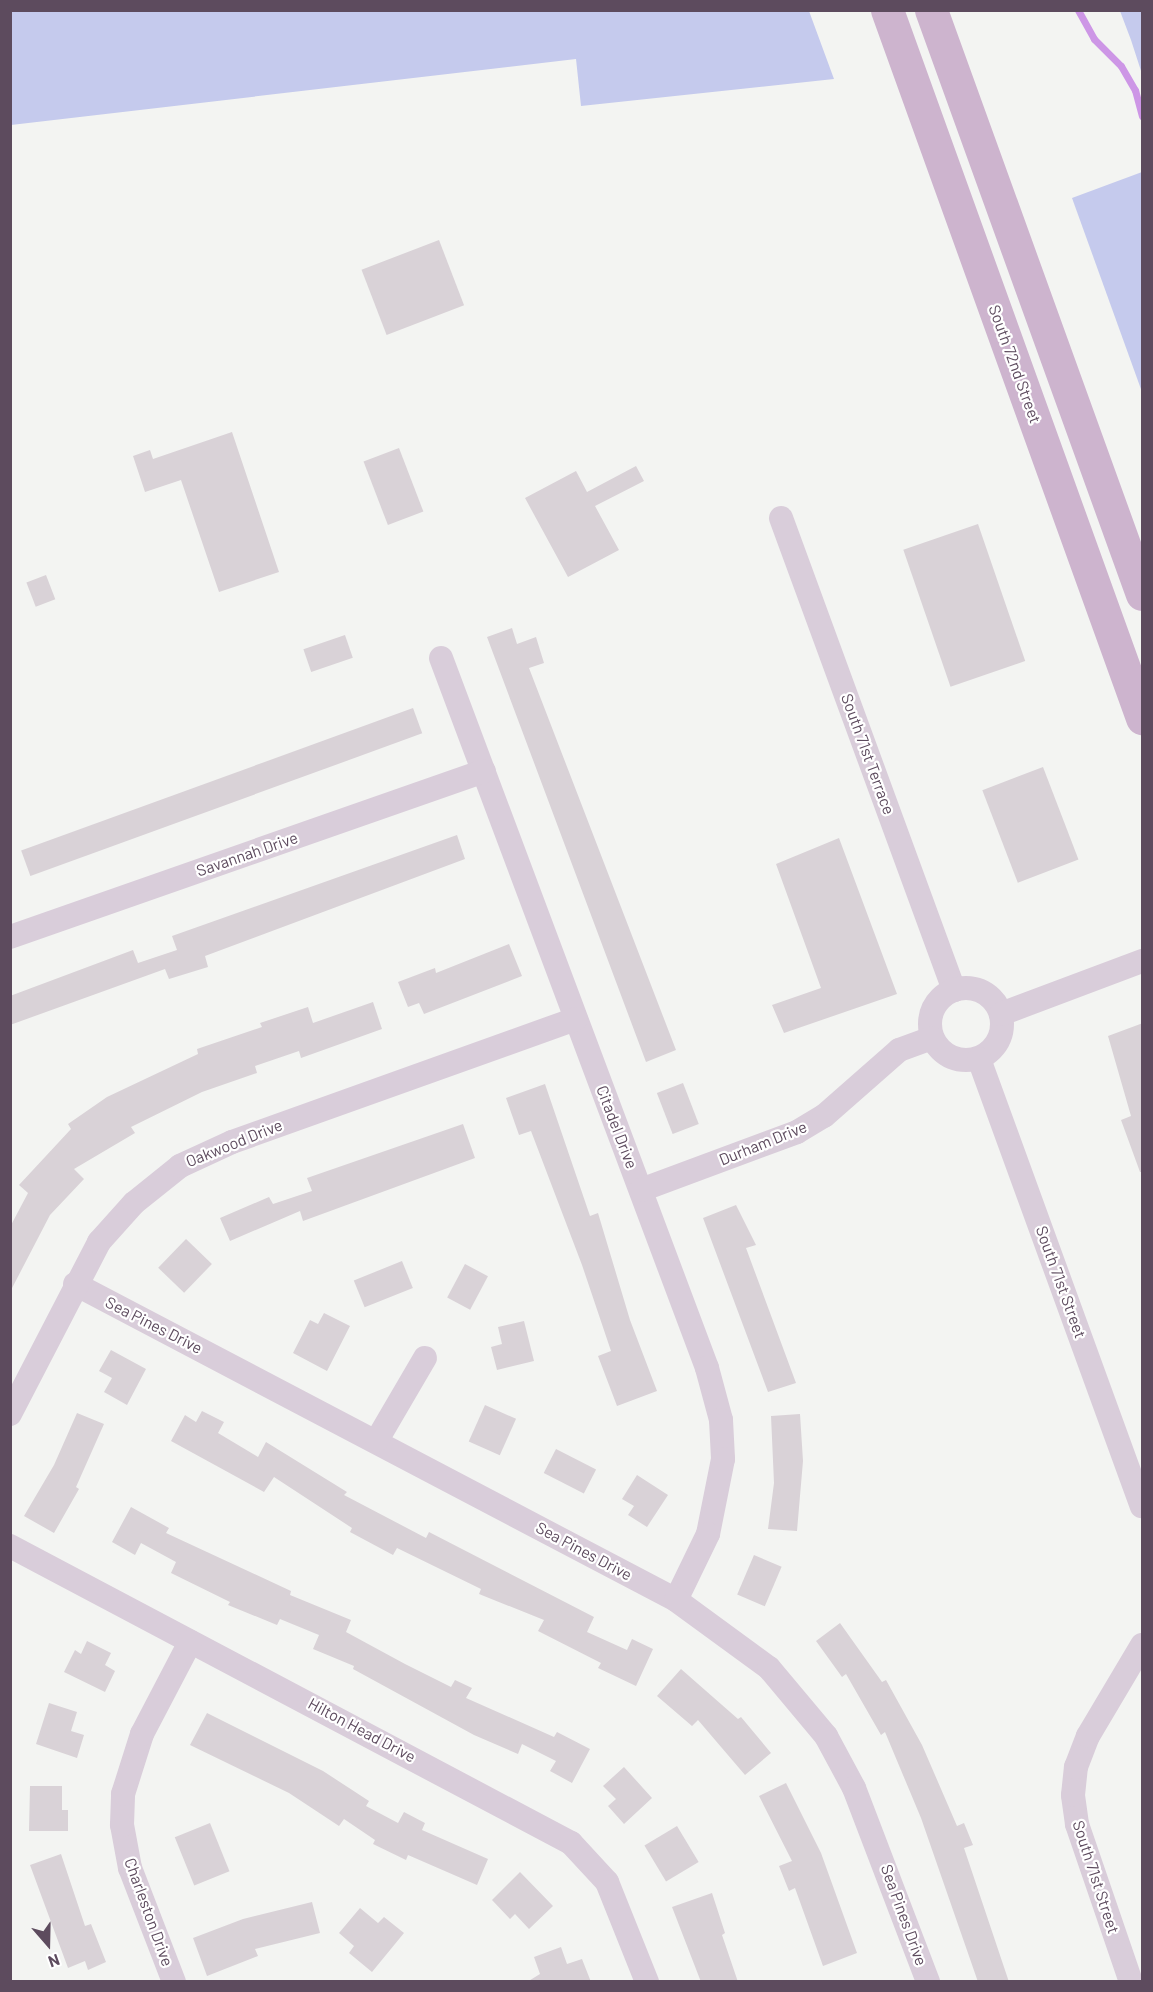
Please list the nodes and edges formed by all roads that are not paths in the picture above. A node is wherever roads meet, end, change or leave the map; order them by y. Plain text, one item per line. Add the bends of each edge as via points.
1 (887, 10) edge
2 (931, 10) edge
3 (781, 518) dead end
4 (1143, 594) edge
5 (441, 658) dead end
6 (1143, 718) edge
7 (484, 771) junction
8 (10, 937) edge
9 (1143, 961) edge
10 (954, 990) junction
11 (1001, 1014) junction
12 (576, 1019) junction
13 (932, 1038) junction
14 (979, 1059) junction
15 (641, 1190) junction
16 (75, 1284) junction
17 (425, 1358) dead end
18 (10, 1414) edge
19 (377, 1440) junction
20 (1143, 1506) edge
21 (10, 1546) edge
22 (676, 1600) junction
23 (190, 1642) junction
24 (1143, 1645) edge
25 (1125, 1980) edge
26 (174, 1982) edge
27 (647, 1982) edge
28 (928, 1982) edge

1 - 6 main road, South 72nd Street
2 - 4 main road
3 - 10 street, South 71st Terrace
5 - 7 street, Citadel Drive
7 - 8 street, Savannah Drive
7 - 12 street, Citadel Drive
9 - 11 street
10 - 11 street via 980,990 994,1000
10 - 13 street via 933,1009 929,1024
11 - 14 street via 1001,1036 992,1050
12 - 15 street, Citadel Drive
12 - 16 street, Oakwood Drive via 232,1142 180,1166 134,1203 99,1242
13 - 14 street via 949,1056
13 - 15 street, Durham Drive via 899,1050 824,1116 797,1132
14 - 20 street, South 71st Street
15 - 22 street, Citadel Drive via 707,1368 721,1419 723,1459 708,1534
16 - 18 street, Oakwood Drive
16 - 19 street, Sea Pines Drive
17 - 19 street
19 - 22 street, Sea Pines Drive
21 - 23 street, Hilton Head Drive
22 - 28 street, Sea Pines Drive via 769,1668 826,1736 854,1788
23 - 26 street, Charleston Drive via 142,1734 123,1794 122,1825 130,1868
23 - 27 street, Hilton Head Drive via 316,1705 571,1843 607,1882
24 - 25 street, South 71st Street via 1088,1736 1076,1767 1073,1795 1077,1824

